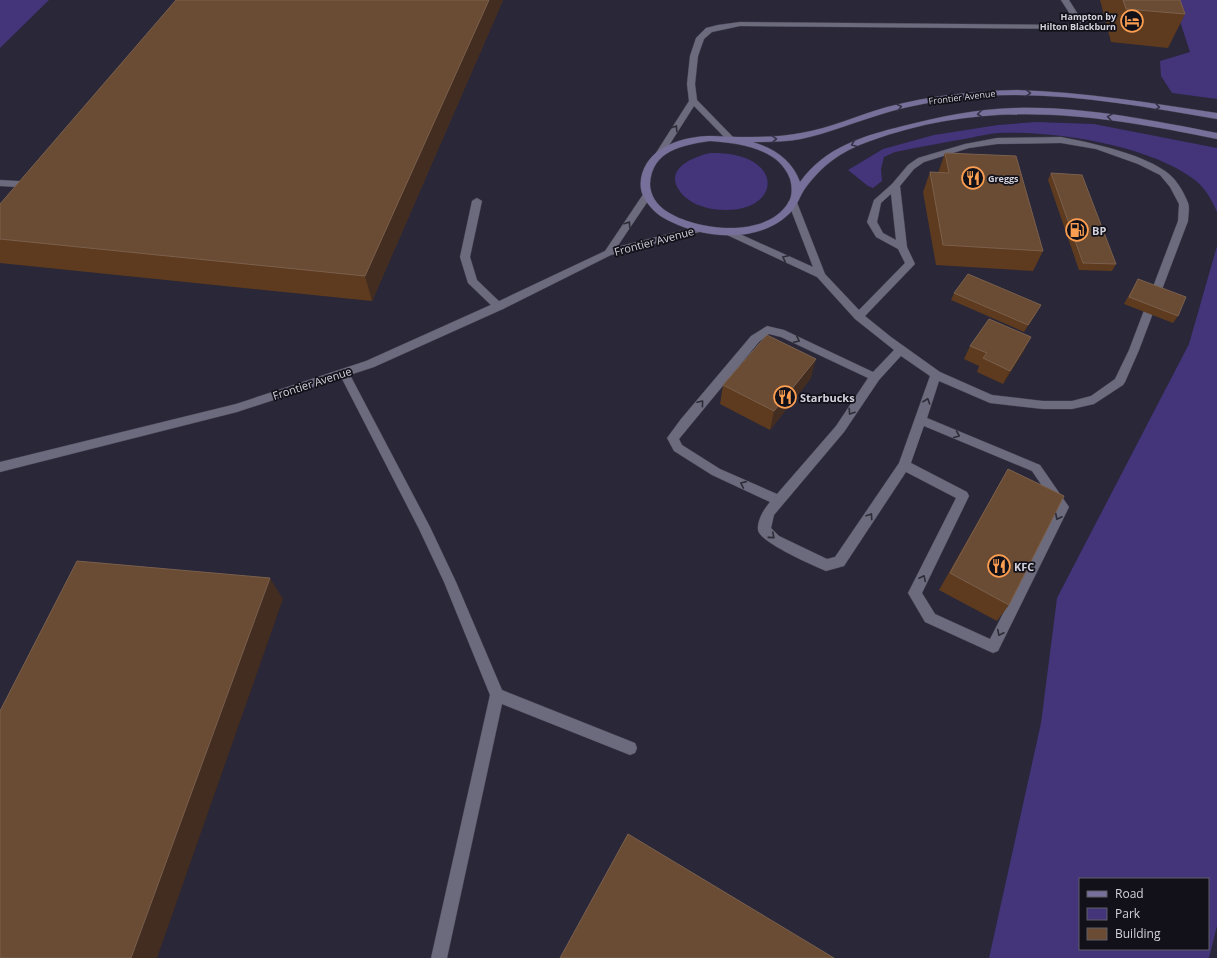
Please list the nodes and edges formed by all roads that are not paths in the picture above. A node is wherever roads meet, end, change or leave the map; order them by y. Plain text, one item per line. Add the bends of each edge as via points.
1 (1065, 0) edge
2 (693, 101) junction
3 (1217, 116) edge
4 (1217, 136) edge
5 (733, 139) junction
6 (658, 156) junction
7 (0, 182) edge
8 (38, 185) edge
9 (895, 186) junction
10 (647, 195) junction
11 (795, 198) junction
12 (477, 201) dead end
13 (700, 229) junction
14 (728, 232) junction
15 (902, 247) junction
16 (608, 253) junction
17 (821, 275) junction
18 (499, 306) junction
19 (859, 316) junction
20 (901, 349) junction
21 (344, 373) junction
22 (936, 375) junction
23 (874, 377) junction
24 (921, 420) junction
25 (904, 465) junction
26 (0, 467) edge
27 (778, 500) junction
28 (497, 695) junction
29 (630, 748) dead end
30 (439, 958) edge

1 - 2 street via 1082,27 747,24 718,26 704,33 697,43 691,84
2 - 5 street
6 -> 2 street
5 -> 3 street, Frontier Avenue via 803,136 881,111 951,97 1010,92 1070,95
4 -> 11 street, Frontier Avenue via 1075,112 983,113 907,128 851,145 823,162
5 - 6 street via 710,138 690,141 672,147
5 - 11 street via 756,145 774,154 788,166 796,180
6 - 10 street via 648,167 644,181
7 - 8 street
9 - 15 street
9 - 15 street via 877,202 872,222 879,235
9 - 22 street via 920,160 968,146 996,140 1061,140 1098,147 1141,162 1163,173 1184,204 1183,221 1134,350 1118,382 1094,400 1072,405 1043,405 990,399
10 - 13 street via 667,216
16 -> 10 street, Frontier Avenue
11 - 14 street via 784,214 769,224 750,230
11 - 17 street
12 - 18 street via 465,257 472,281
13 - 14 street
13 - 16 street, Frontier Avenue
17 -> 14 street
15 - 19 street via 910,264
16 - 18 street, Frontier Avenue
17 - 19 street
18 - 21 street, Frontier Avenue via 370,364
19 - 20 street
20 - 22 street
20 - 23 street
21 - 26 street, Frontier Avenue via 237,408
21 - 28 street via 450,582
24 -> 22 street
23 -> 27 street via 840,429
27 -> 23 street via 716,472 678,448 673,438 755,339 767,330 784,334
24 - 25 street
24 -> 25 street via 1036,468 1063,507 993,646 930,618 916,593 963,496
27 -> 25 street via 768,513 764,530 775,540 826,565 839,562
28 - 29 street
28 - 30 street

